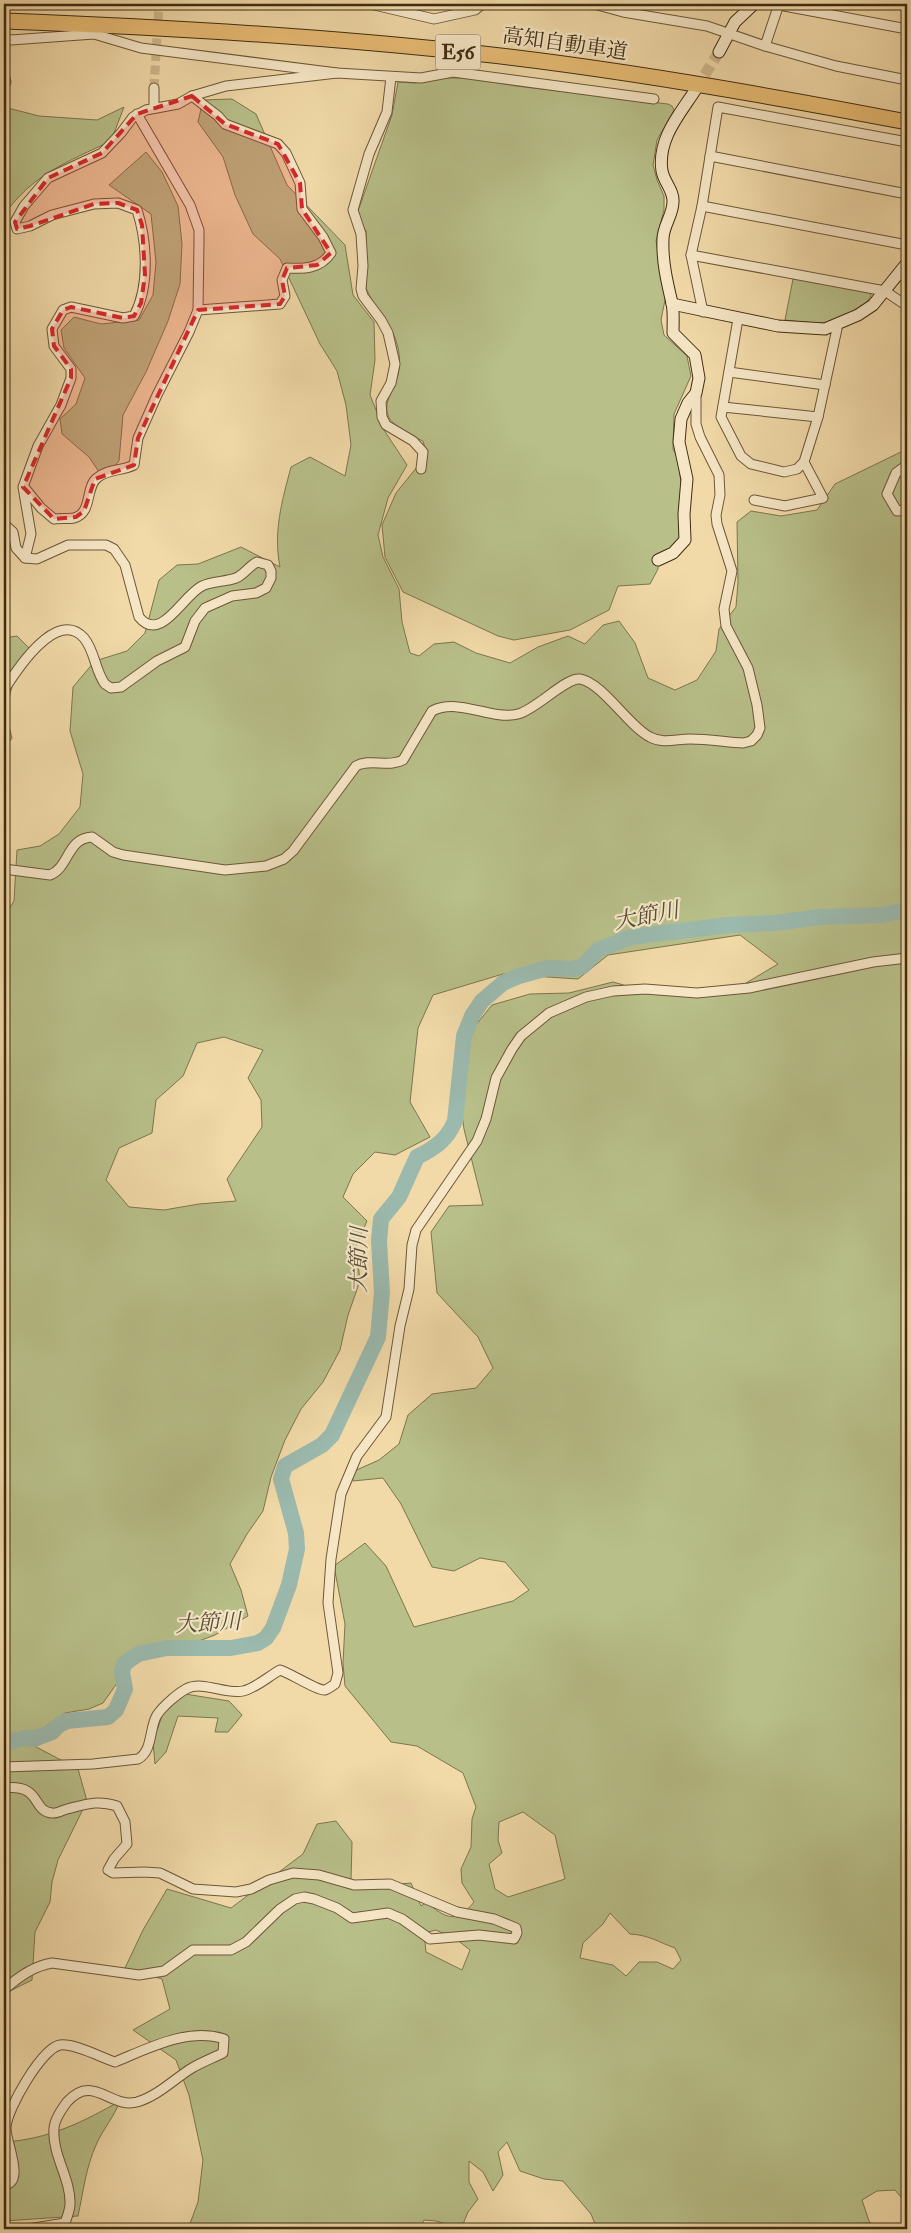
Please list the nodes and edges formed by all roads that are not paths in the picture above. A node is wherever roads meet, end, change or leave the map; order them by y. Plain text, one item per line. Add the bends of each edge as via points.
1 (370, 4) edge
2 (482, 4) edge
3 (594, 4) edge
4 (754, 4) edge
5 (779, 4) edge
6 (4, 13) edge
7 (4, 21) edge
8 (907, 29) edge
9 (728, 34) junction
10 (4, 37) edge
11 (765, 46) junction
12 (720, 52) tunnel mouth
13 (337, 73) junction
14 (4, 75) edge
15 (391, 77) junction
16 (907, 80) edge
17 (4, 87) edge
18 (154, 88) tunnel mouth
19 (696, 89) tunnel mouth
20 (192, 96) junction
21 (654, 99) dead end
22 (154, 108) junction
23 (907, 112) edge
24 (137, 114) junction
25 (907, 122) edge
26 (907, 142) edge
27 (710, 156) junction
28 (907, 194) edge
29 (702, 206) junction
30 (907, 245) edge
31 (691, 255) junction
32 (907, 263) edge
33 (885, 291) junction
34 (672, 304) junction
35 (907, 306) edge
36 (198, 310) junction
37 (703, 312) junction
38 (738, 319) junction
39 (838, 324) junction
40 (729, 372) junction
41 (825, 385) junction
42 (696, 393) junction
43 (723, 407) junction
44 (818, 417) junction
45 (804, 462) junction
46 (907, 465) edge
47 (421, 468) dead end
48 (24, 487) junction
49 (754, 500) dead end
50 (907, 510) edge
51 (4, 524) edge
52 (25, 558) junction
53 (658, 560) dead end
54 (4, 690) edge
55 (4, 869) edge
56 (907, 958) edge
57 (4, 1766) edge
58 (4, 1788) edge
59 (4, 1990) edge
60 (4, 2185) edge
61 (28, 2229) edge

1 - 2 street via 434,19 475,10
3 - 9 street via 707,26
4 - 9 street via 735,22
5 - 8 street
5 - 11 street
6 - 23 highway, 高知自動車道 / E56 via 261,25 541,54
7 - 25 highway, 高知自動車道 / E56 via 225,31 484,54 734,90
9 - 11 street
9 - 12 street
10 - 13 street via 11,40 94,34 141,48
11 - 16 street via 836,66
13 - 15 street
13 - 20 street via 255,81
14 - 17 street
15 - 21 street via 421,78 453,72
15 - 47 street via 387,112 353,210 360,234 361,289 388,333 395,364 380,411 386,425 418,445 423,452
18 - 22 street
19 - 34 street via 662,145 664,180 673,202 662,236
20 - 22 street via 178,104
20 - 36 street via 225,124 278,144 286,153 300,183 302,210 331,253 317,266 287,268 282,280 285,296 280,304
22 - 24 street
24 - 36 street via 190,205 199,230
24 - 48 street via 102,153 48,178 15,222 17,228 30,226 94,204 118,203 137,210 142,225 144,275 141,303 134,316 123,318 71,307 63,310 52,329 54,346 71,369 71,378 61,405 38,446
26 - 27 street via 718,107
27 - 28 street
27 - 29 street
29 - 30 street
29 - 31 street
31 - 33 street
31 - 37 street
32 - 33 street
33 - 35 street
33 - 39 street via 874,305
34 - 37 street
34 - 42 street via 673,333 695,355 697,362 699,378
36 - 48 street via 138,438 134,465 106,472 95,479 84,511 76,518 54,518
37 - 38 street
38 - 39 street via 825,329
38 - 40 street
39 - 41 street
40 - 41 street
40 - 43 street
41 - 44 street
42 - 53 street via 681,419 679,442 687,479 685,540 674,553
42 - 55 street via 696,424 719,475 717,524 732,571 724,609 726,626 748,668 757,705 760,728 751,740 743,743 691,739 658,741 646,735 587,682 572,680 545,700 518,714 504,715 451,706 432,711 403,760 393,764 365,763 356,766 293,850 276,863 252,869 225,870 123,855 92,837 81,838 59,869 50,875
43 - 44 street
43 - 45 street via 721,417 741,456 751,464 784,472 797,469
44 - 45 street
45 - 49 street via 823,498 785,506
46 - 50 street via 890,481 887,494 897,511
48 - 52 street via 31,534
51 - 52 street via 13,532 16,548
52 - 54 street via 36,559 68,545 106,545 114,549 125,565 139,617 144,624 155,626 199,587 237,578 258,562 268,565 271,578 263,590 232,596 205,608 195,621 185,647 157,661 121,687 112,688 105,684 85,639 75,632 65,631 46,640 27,655
56 - 57 street via 749,988 697,993 644,989 586,997 549,1013 520,1036 496,1078 477,1140 416,1230 412,1244 409,1289 386,1416 357,1456 341,1494 328,1603 338,1673 335,1684 320,1690 294,1674 280,1670 244,1691 230,1692 198,1686 186,1689 157,1714 144,1756 138,1759 93,1764
58 - 59 street via 18,1786 28,1790 44,1810 52,1813 102,1802 117,1806 125,1822 127,1844 108,1870 113,1873 160,1874 193,1889 236,1892 293,1873 320,1875 354,1885 390,1884 457,1912 494,1919 516,1928 517,1933 514,1939 479,1935 430,1939 388,1913 352,1918 336,1908 304,1897 280,1909 246,1942 231,1950 193,1950 164,1971 139,1975 52,1963 30,1971
60 - 61 street via 13,2180 14,2169 6,2126 29,2078 43,2056 54,2047 68,2045 115,2062 169,2041 195,2036 224,2039 223,2053 136,2102 90,2090 73,2095 63,2107 54,2130 55,2147 70,2204 65,2223

